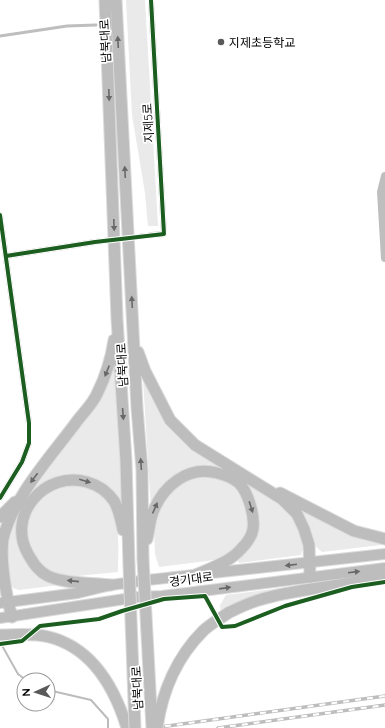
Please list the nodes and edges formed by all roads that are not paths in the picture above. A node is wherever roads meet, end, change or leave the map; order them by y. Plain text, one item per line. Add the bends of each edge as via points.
1 (105, 0) edge
2 (116, 0) edge
3 (151, 0) edge
4 (96, 24) dead end
5 (0, 36) edge
6 (385, 176) edge
7 (0, 215) edge
8 (384, 228) edge
9 (152, 235) tunnel mouth
10 (95, 242) tunnel mouth
11 (6, 256) junction
12 (385, 258) edge
13 (117, 319) junction
14 (134, 341) junction
15 (244, 475) junction
16 (23, 494) junction
17 (0, 498) edge
18 (0, 517) edge
19 (385, 539) edge
20 (385, 554) edge
21 (143, 559) junction
22 (309, 562) junction
23 (129, 565) junction
24 (385, 568) edge
25 (385, 575) edge
26 (193, 576) junction
27 (310, 577) junction
28 (111, 585) junction
29 (4, 603) edge
30 (12, 617) junction
31 (0, 618) edge
32 (0, 634) edge
33 (127, 728) edge
34 (135, 728) edge
35 (152, 728) edge
36 (157, 728) edge

1 -> 13 highway, 남북대로
14 -> 2 highway, 남북대로
3 - 9 street, 지제5로 via 164,234
4 - 5 lane
6 - 8 street via 381,192
7 - 11 street
8 - 12 street
10 - 11 street
11 - 17 street via 29,423 29,443 22,462
13 -> 16 highway via 110,366 96,396
13 -> 23 highway, 남북대로 via 126,461
14 - 15 highway via 145,371 170,420 195,445
21 -> 14 highway, 남북대로 via 142,470
15 - 19 highway via 354,530
15 - 22 highway via 282,499 297,514 309,546
16 - 18 highway
16 - 29 highway via 9,521 3,540
20 - 22 main road, 경기대로
21 -> 26 highway via 153,513 166,490 176,480 199,471 226,475 240,483 253,512 254,529 240,551 228,560
21 - 35 highway, 남북대로, bridge
22 -> 26 main road, 경기대로
22 - 27 highway
28 -> 23 highway via 61,580 48,576 37,568 23,538 22,526 30,502 51,484 65,480 93,484 105,491 120,513
23 - 34 highway, 남북대로, bridge
27 -> 24 main road, 경기대로
25 - 36 highway, bridge via 283,594 259,600 228,613 204,630 177,664 160,711
26 - 28 main road, 경기대로
30 -> 27 main road, 경기대로 via 138,597
28 - 29 main road, 경기대로 via 78,593
29 - 30 highway
30 - 31 main road, 경기대로
32 - 33 highway via 49,637 73,647 90,660 101,673 120,708

